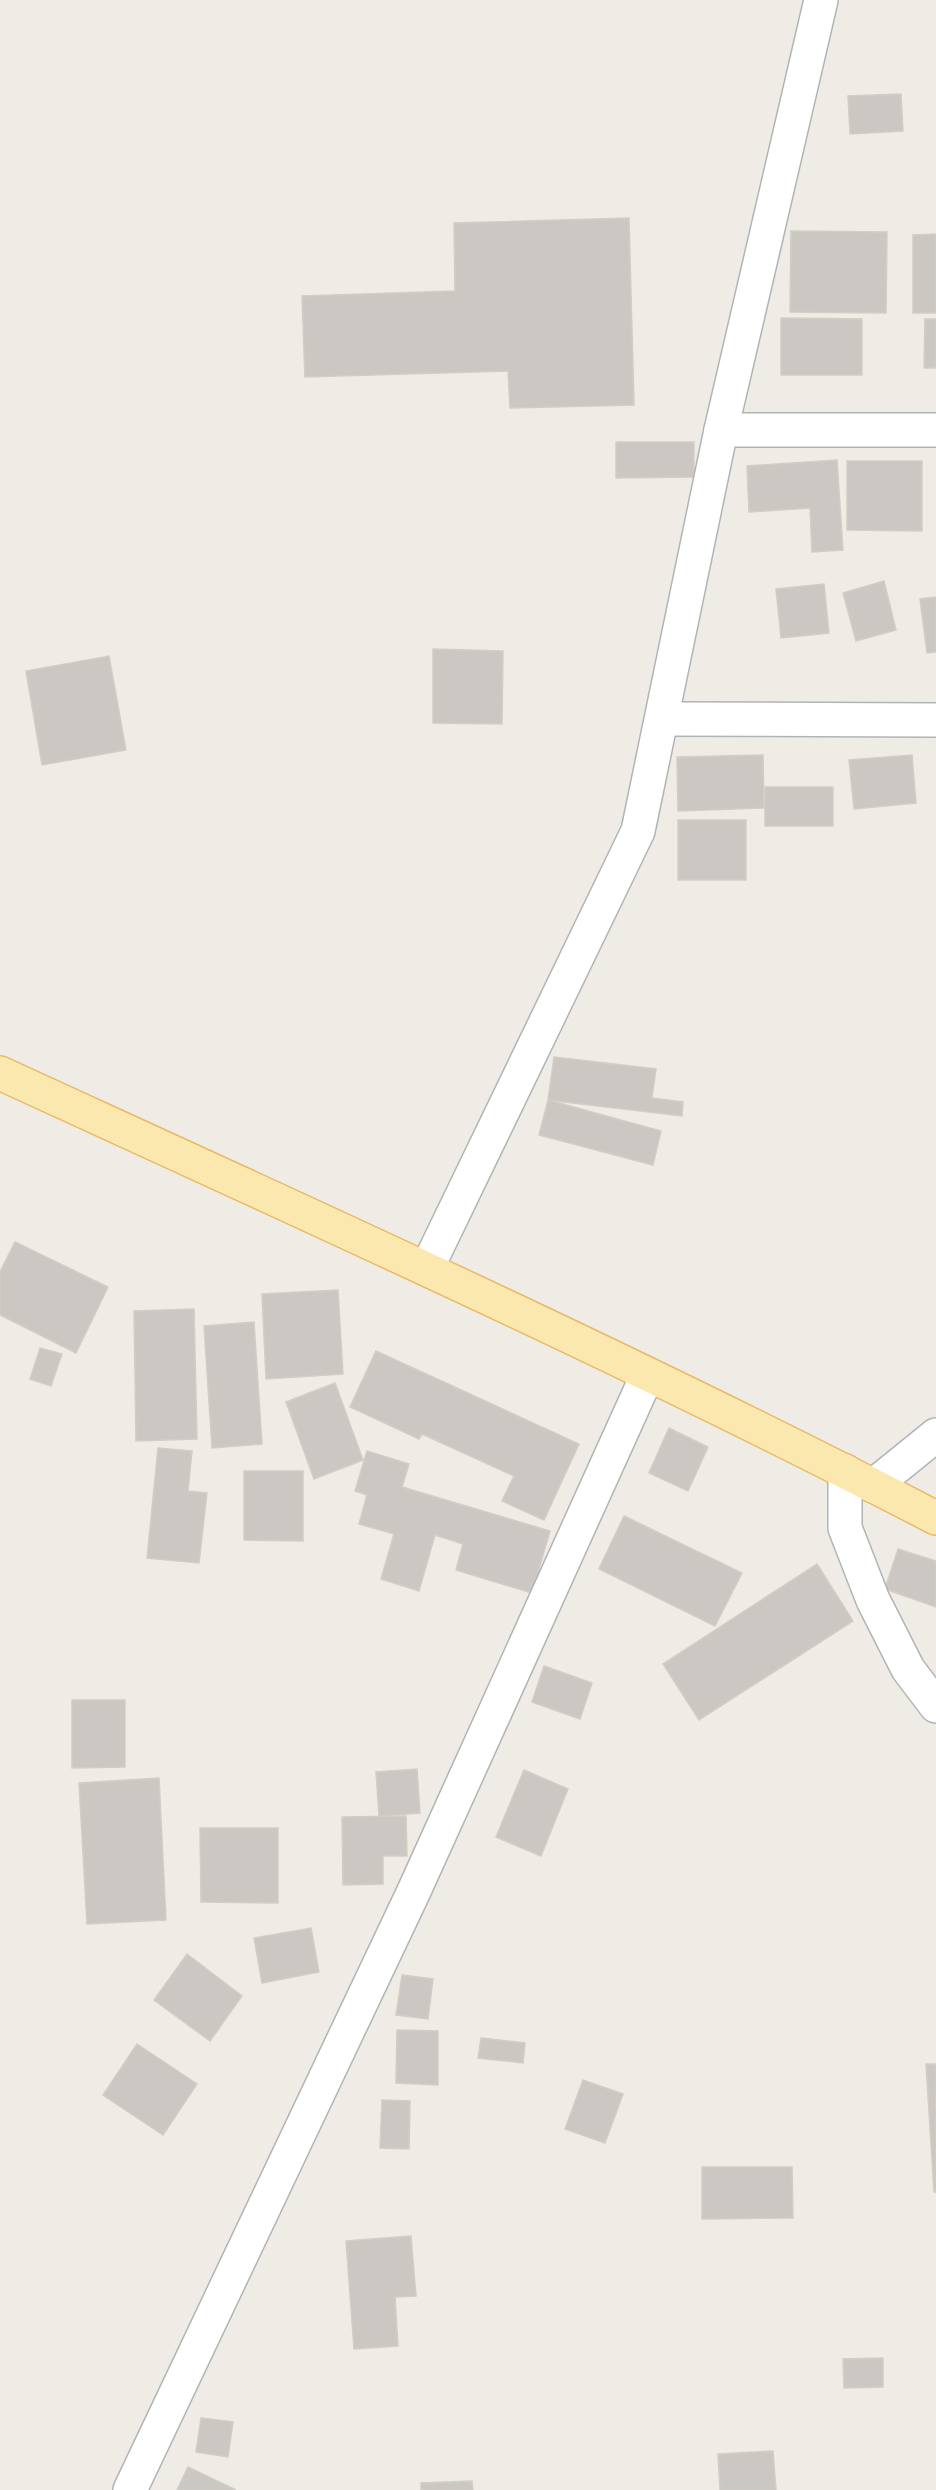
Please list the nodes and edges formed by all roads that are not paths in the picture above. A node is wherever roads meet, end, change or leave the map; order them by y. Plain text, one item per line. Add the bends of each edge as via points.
1 (821, 0) edge
2 (721, 430) junction
3 (936, 430) edge
4 (662, 720) junction
5 (936, 720) edge
6 (0, 1073) edge
7 (427, 1268) junction
8 (647, 1376) junction
9 (936, 1435) edge
10 (859, 1478) junction
11 (936, 1518) edge
12 (936, 1706) edge
13 (130, 2490) edge

1 - 2 street
2 - 3 street
2 - 4 street
4 - 5 street
4 - 7 street via 638,831
6 - 7 main road
7 - 8 main road
8 - 10 main road
8 - 13 street via 414,1891
9 - 10 street
10 - 11 main road
10 - 12 street via 845,1528 873,1600 908,1670

